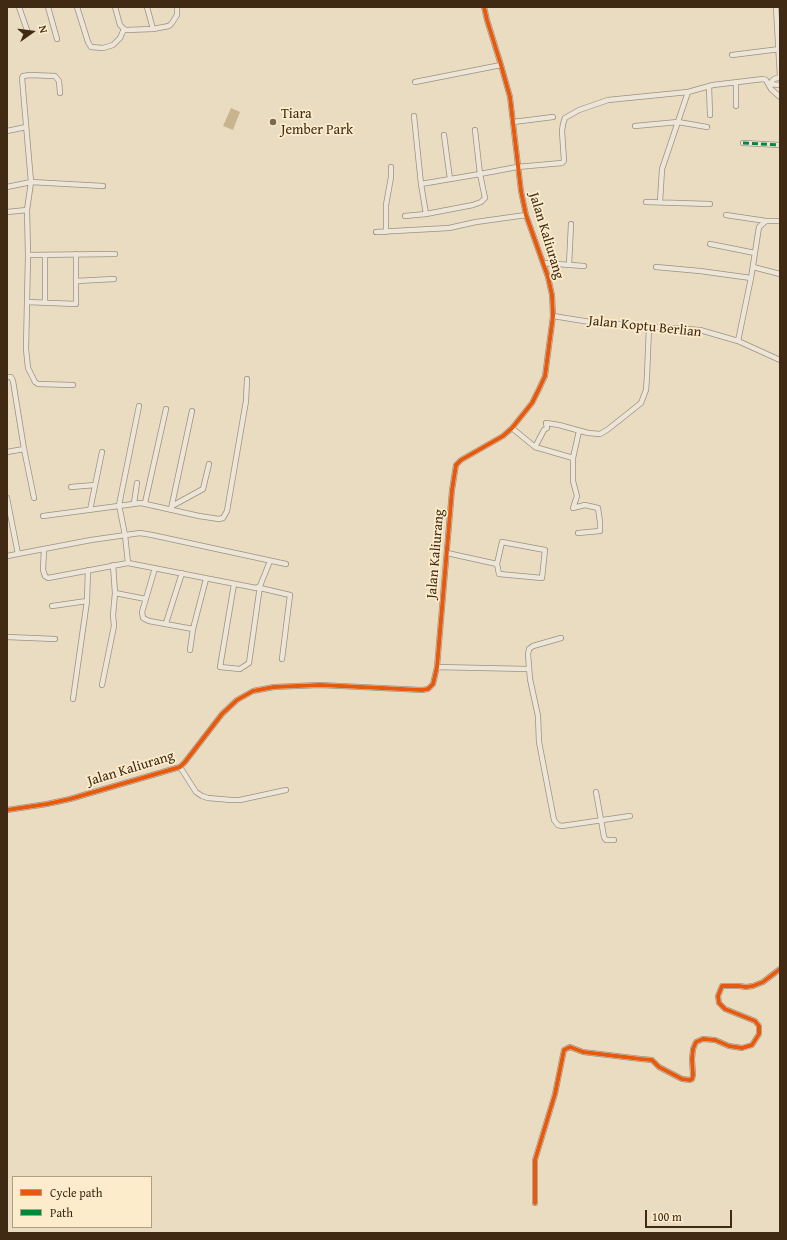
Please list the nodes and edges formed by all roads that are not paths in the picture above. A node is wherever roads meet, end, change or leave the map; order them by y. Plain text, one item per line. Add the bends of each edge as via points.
1 (19, 7) edge
2 (48, 7) edge
3 (77, 7) edge
4 (115, 7) edge
5 (146, 7) edge
6 (178, 7) edge
7 (484, 7) edge
8 (776, 7) edge
9 (779, 22) edge
10 (124, 29) junction
11 (153, 29) junction
12 (27, 30) dead end
13 (57, 39) dead end
14 (780, 49) edge
15 (732, 55) dead end
16 (501, 65) junction
17 (780, 77) edge
18 (415, 82) dead end
19 (736, 83) junction
20 (769, 84) junction
21 (780, 85) edge
22 (709, 86) junction
23 (688, 92) junction
24 (60, 94) dead end
25 (780, 97) edge
26 (736, 106) dead end
27 (710, 114) dead end
28 (414, 116) dead end
29 (553, 117) dead end
30 (513, 122) junction
31 (678, 122) junction
32 (635, 126) dead end
33 (26, 127) junction
34 (707, 127) dead end
35 (475, 130) dead end
36 (7, 131) edge
37 (444, 135) dead end
38 (743, 143) dead end
39 (780, 145) edge
40 (517, 167) junction
41 (391, 168) dead end
42 (480, 174) junction
43 (450, 178) junction
44 (31, 182) junction
45 (421, 184) junction
46 (103, 186) dead end
47 (7, 187) edge
48 (646, 202) dead end
49 (660, 202) junction
50 (710, 204) dead end
51 (27, 210) junction
52 (7, 212) edge
53 (426, 214) junction
54 (726, 214) dead end
55 (526, 215) junction
56 (405, 216) dead end
57 (766, 221) junction
58 (780, 221) edge
59 (571, 224) dead end
60 (376, 232) dead end
61 (386, 232) junction
62 (710, 244) dead end
63 (755, 253) junction
64 (76, 254) junction
65 (115, 254) dead end
66 (28, 255) junction
67 (45, 255) junction
68 (543, 263) junction
69 (569, 265) junction
70 (584, 266) dead end
71 (656, 267) dead end
72 (753, 267) junction
73 (780, 274) edge
74 (751, 278) junction
75 (114, 279) dead end
76 (76, 281) junction
77 (27, 302) junction
78 (45, 303) junction
79 (553, 316) junction
80 (649, 327) junction
81 (738, 340) junction
82 (780, 360) edge
83 (7, 377) edge
84 (247, 379) dead end
85 (73, 385) dead end
86 (139, 406) dead end
87 (166, 408) dead end
88 (192, 411) dead end
89 (512, 428) junction
90 (579, 431) junction
91 (535, 448) junction
92 (24, 449) junction
93 (7, 452) edge
94 (102, 452) dead end
95 (573, 458) junction
96 (209, 464) dead end
97 (137, 483) dead end
98 (95, 485) junction
99 (71, 487) dead end
100 (7, 498) edge
101 (34, 498) dead end
102 (134, 503) junction
103 (145, 503) junction
104 (119, 505) junction
105 (172, 508) junction
106 (90, 510) junction
107 (43, 516) dead end
108 (578, 533) dead end
109 (125, 535) junction
110 (44, 549) junction
111 (447, 553) junction
112 (18, 554) junction
113 (7, 556) edge
114 (270, 561) junction
115 (128, 563) junction
116 (286, 564) dead end
117 (497, 564) junction
118 (113, 566) junction
119 (155, 568) junction
120 (88, 570) junction
121 (182, 573) junction
122 (206, 579) junction
123 (234, 584) junction
124 (260, 587) junction
125 (115, 593) junction
126 (146, 599) junction
127 (88, 601) junction
128 (52, 606) dead end
129 (166, 624) junction
130 (193, 629) junction
131 (7, 637) edge
132 (561, 638) dead end
133 (55, 639) dead end
134 (190, 650) dead end
135 (282, 659) dead end
136 (437, 667) junction
137 (528, 669) junction
138 (102, 685) dead end
139 (73, 699) dead end
140 (180, 767) junction
141 (286, 790) dead end
142 (596, 792) dead end
143 (7, 810) edge
144 (630, 816) dead end
145 (600, 820) junction
146 (614, 840) dead end
147 (780, 969) edge
148 (535, 1203) dead end

1 - 12 street
2 - 13 street
3 - 10 street via 91,47 103,48 113,45
4 - 10 street
5 - 11 street
6 - 11 street via 177,15 170,25
7 - 16 street, Jalan Kaliurang
8 - 9 street
9 - 14 street via 777,32
10 - 11 street
14 - 15 street
14 - 17 street
16 - 18 street
16 - 30 street, Jalan Kaliurang via 510,97
17 - 20 street
19 - 20 street via 766,80
19 - 22 street
19 - 26 street
20 - 21 street
20 - 25 street
22 - 23 street
22 - 27 street
23 - 31 street
23 - 40 street via 608,100 579,110 566,117 562,124 563,162
24 - 33 street via 59,81 55,76 22,76
28 - 45 street
29 - 30 street
30 - 40 street, Jalan Kaliurang
31 - 32 street
31 - 34 street
31 - 49 street via 662,169
33 - 36 street
33 - 44 street
35 - 42 street
37 - 43 street
38 - 39 street
40 - 42 street
40 - 55 street, Jalan Kaliurang
41 - 61 street via 386,204
42 - 43 street
42 - 53 street via 485,198 483,201
43 - 45 street
44 - 46 street
44 - 47 street
44 - 51 street
45 - 53 street
48 - 49 street
49 - 50 street
51 - 52 street
51 - 66 street
53 - 56 street
54 - 57 street
55 - 61 street via 449,228
55 - 68 street, Jalan Kaliurang
57 - 58 street
57 - 63 street via 759,227
59 - 69 street
60 - 61 street
62 - 63 street
63 - 72 street
64 - 65 street
64 - 67 street
64 - 76 street
66 - 67 street
66 - 77 street
67 - 78 street
68 - 69 street
68 - 79 street, Jalan Kaliurang via 552,295
69 - 70 street
71 - 74 street
72 - 73 street
72 - 74 street
74 - 81 street
75 - 76 street
76 - 78 street via 76,304
77 - 78 street
77 - 85 street via 26,354 33,381 38,384
79 - 80 street, Jalan Koptu Berlian
79 - 89 street, Jalan Kaliurang via 545,376 532,403
80 - 81 street, Jalan Koptu Berlian via 700,330
80 - 90 street via 646,390 642,403 604,432
81 - 82 street, Jalan Koptu Berlian
83 - 92 street via 11,377 13,381
84 - 105 street via 246,401 226,515 211,518
86 - 104 street
87 - 103 street
88 - 105 street
89 - 91 street
89 - 111 street, Jalan Kaliurang via 457,463
90 - 91 street via 546,423 547,428
90 - 95 street
91 - 95 street
92 - 93 street
92 - 101 street
94 - 98 street
95 - 108 street via 576,496 574,508 585,505 598,508 600,522 600,531
96 - 105 street via 203,489
97 - 102 street
98 - 99 street
98 - 106 street
100 - 112 street
102 - 103 street
102 - 104 street
103 - 105 street
104 - 106 street
104 - 109 street
106 - 107 street
109 - 110 street
109 - 114 street via 152,535
109 - 115 street
110 - 112 street
110 - 120 street via 42,568 46,577
111 - 117 street
111 - 136 street, Jalan Kaliurang
112 - 113 street
114 - 116 street
114 - 124 street
115 - 118 street
115 - 119 street
117 - 117 street via 499,574 542,578 545,550 502,542
118 - 120 street
118 - 125 street
119 - 121 street
119 - 126 street
120 - 127 street
121 - 122 street
121 - 129 street
122 - 123 street
122 - 130 street
123 - 124 street
123 - 124 street via 220,667 240,669 249,663
124 - 135 street via 290,595
125 - 126 street
125 - 138 street via 114,626
126 - 129 street via 143,618
127 - 128 street
127 - 139 street
129 - 130 street
130 - 134 street
131 - 133 street
132 - 137 street via 530,648
136 - 137 street
136 - 140 street, Jalan Kaliurang via 434,684 425,690 304,685 253,691 237,700 222,714
137 - 145 street via 555,822 562,826
140 - 141 street via 196,792 208,798 240,800
140 - 143 street, Jalan Kaliurang via 70,799
142 - 145 street
144 - 145 street
145 - 146 street via 605,839
147 - 148 street via 764,982 753,986 722,986 718,996 719,1003 725,1009 755,1021 759,1026 759,1034 752,1046 742,1048 715,1040 703,1039 696,1042 692,1059 693,1075 690,1080 682,1079 659,1067 652,1060 582,1052 570,1047 564,1050 535,1160

